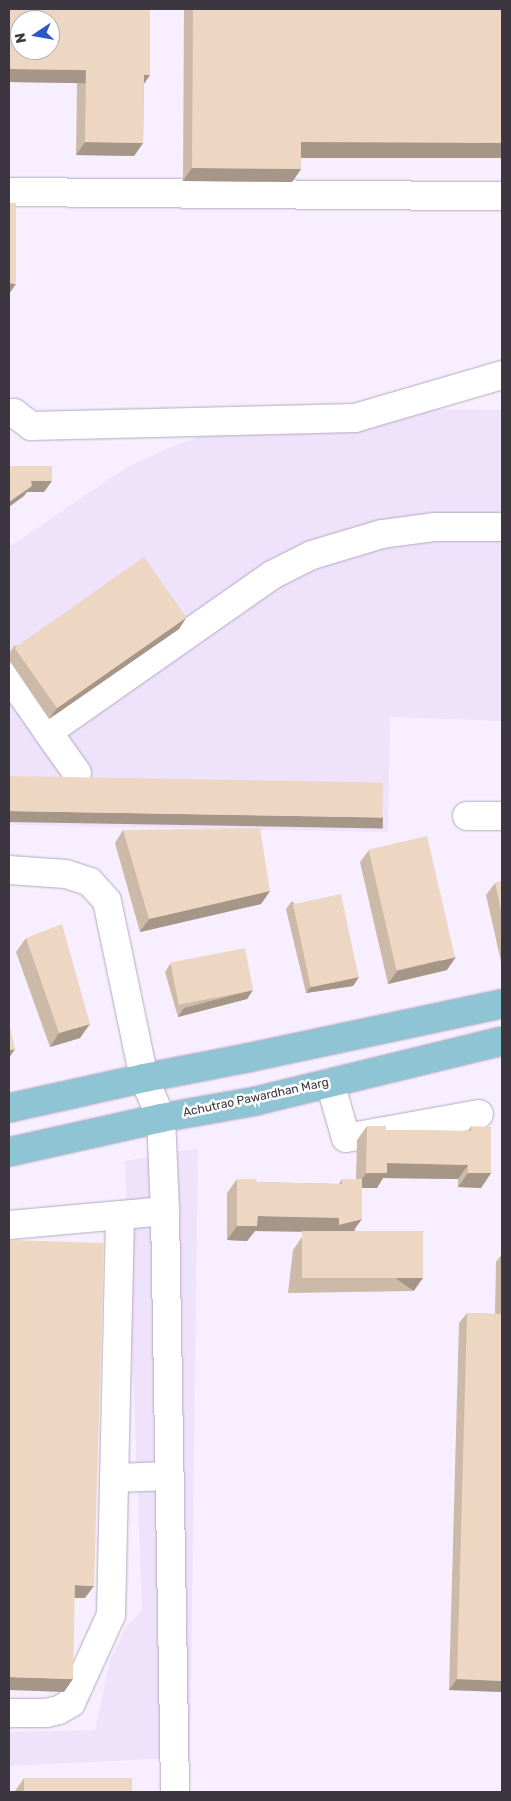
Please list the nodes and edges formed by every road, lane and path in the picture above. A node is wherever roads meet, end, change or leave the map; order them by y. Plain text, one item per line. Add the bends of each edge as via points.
1 (9, 192) edge
2 (502, 196) edge
3 (502, 375) edge
4 (9, 413) edge
5 (502, 527) edge
6 (9, 676) edge
7 (48, 732) junction
8 (78, 774) dead end
9 (467, 816) dead end
10 (502, 816) edge
11 (9, 870) edge
12 (502, 1004) edge
13 (502, 1041) edge
14 (144, 1078) junction
15 (330, 1083) junction
16 (9, 1108) edge
17 (480, 1114) dead end
18 (161, 1118) junction
19 (9, 1152) edge
20 (165, 1211) junction
21 (120, 1215) junction
22 (9, 1225) edge
23 (170, 1476) junction
24 (114, 1478) junction
25 (9, 1713) edge
26 (175, 1792) edge

1 - 2 street
3 - 4 street via 355,418 32,426
5 - 7 street via 434,527 382,534 312,555 265,580
6 - 7 street
7 - 8 street
9 - 10 street
11 - 14 street via 66,874 90,882 108,901
12 - 14 main road
13 - 15 main road, Achutrao Pawardhan Marg
14 - 16 main road
14 - 18 street
15 - 17 street via 346,1138
15 - 18 main road, Achutrao Pawardhan Marg via 256,1101
18 - 19 main road, Achutrao Pawardhan Marg
18 - 20 street
20 - 21 street
20 - 23 street
21 - 22 street
21 - 24 street
23 - 24 street
23 - 26 street
24 - 25 street via 111,1615 71,1703 46,1713

